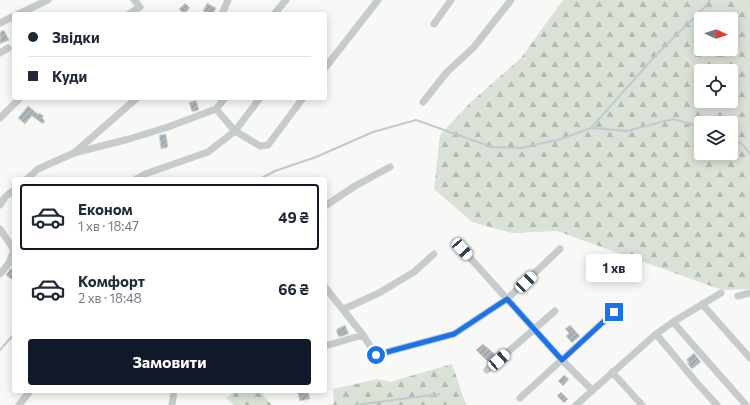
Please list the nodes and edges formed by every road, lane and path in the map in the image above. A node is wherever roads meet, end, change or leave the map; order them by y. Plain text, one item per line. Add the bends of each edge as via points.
1 (48, 0) edge
2 (134, 0) edge
3 (228, 0) edge
4 (286, 0) edge
5 (378, 0) edge
6 (451, 0) edge
7 (511, 0) edge
8 (22, 12) edge
9 (132, 12) edge
10 (223, 12) edge
11 (276, 12) edge
12 (12, 17) edge
13 (0, 23) edge
14 (434, 24) dead end
15 (8, 48) dead end
16 (0, 53) edge
17 (327, 65) edge
18 (18, 100) edge
19 (136, 100) edge
20 (223, 100) edge
21 (258, 100) edge
22 (302, 100) edge
23 (423, 102) dead end
24 (216, 109) junction
25 (0, 118) edge
26 (235, 131) junction
27 (74, 152) junction
28 (390, 166) dead end
29 (29, 177) edge
30 (140, 177) edge
31 (12, 192) edge
32 (0, 205) edge
33 (327, 205) edge
34 (0, 229) edge
35 (12, 247) edge
36 (462, 249) dead end
37 (560, 249) dead end
38 (434, 254) dead end
39 (12, 255) edge
40 (0, 274) edge
41 (327, 289) edge
42 (721, 293) dead end
43 (750, 293) edge
44 (738, 296) dead end
45 (507, 299) junction
46 (702, 304) junction
47 (344, 309) junction
48 (555, 311) dead end
49 (614, 312) dead end
50 (673, 322) junction
51 (534, 329) junction
52 (656, 334) junction
53 (364, 335) junction
54 (327, 345) edge
55 (750, 358) edge
56 (562, 360) junction
57 (488, 370) dead end
58 (612, 372) junction
59 (592, 390) junction
60 (28, 393) edge
61 (174, 393) edge
62 (520, 398) dead end
63 (19, 405) edge
64 (172, 405) edge
65 (576, 405) edge
66 (642, 405) edge
67 (717, 405) edge
68 (746, 405) edge

1 - 8 street
2 - 9 street via 140,7
3 - 10 street
4 - 11 street
5 - 17 street
6 - 14 street
7 - 23 street via 474,47 447,72
12 - 13 street
15 - 16 street
18 - 25 street
19 - 27 street
20 - 24 street
21 - 26 street
22 - 26 street via 268,145 260,146
24 - 26 street
24 - 27 street via 129,139
26 - 30 street via 208,152
27 - 29 street via 38,169
28 - 33 street
31 - 32 street
34 - 35 street
36 - 45 street
37 - 45 street
38 - 47 street via 414,272
39 - 40 street
41 - 47 street
42 - 46 street
43 - 44 street
45 - 51 street
45 - 53 street via 454,334 376,355
46 - 50 street
46 - 55 street
47 - 53 street
48 - 51 street
49 - 56 street
50 - 52 street
50 - 68 street
51 - 56 street
51 - 57 street
52 - 58 street
52 - 67 street
53 - 54 street
56 - 59 street
56 - 62 street
58 - 59 street
58 - 66 street
59 - 65 street
60 - 63 street
61 - 64 street

